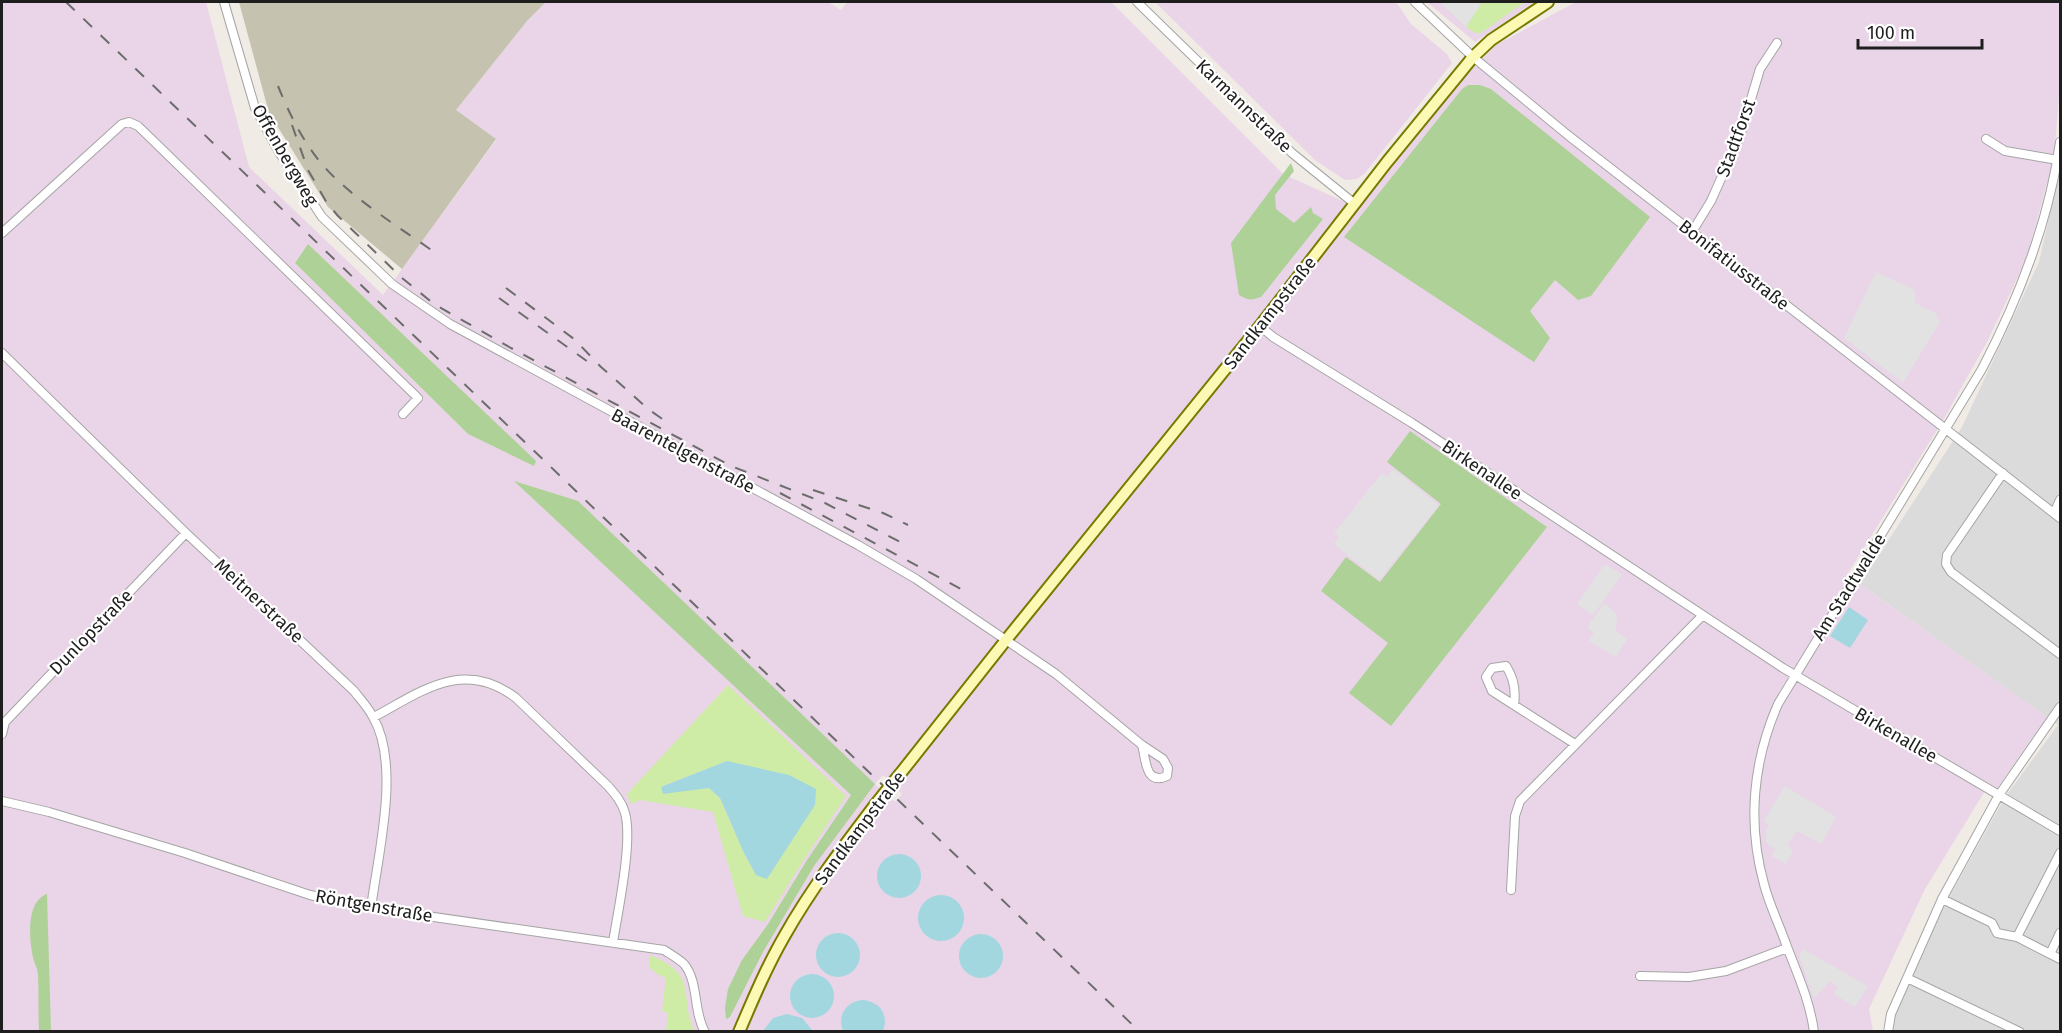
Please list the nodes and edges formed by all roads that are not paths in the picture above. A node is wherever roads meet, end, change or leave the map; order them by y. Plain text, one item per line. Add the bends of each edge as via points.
1 (224, 2) edge
2 (1137, 2) edge
3 (1415, 2) edge
4 (1548, 2) edge
5 (1777, 43) dead end
6 (1473, 57) junction
7 (1986, 139) dead end
8 (2061, 142) edge
9 (2058, 160) junction
10 (1355, 204) junction
11 (1692, 232) junction
12 (2, 233) edge
13 (363, 258) joint
14 (1260, 326) junction
15 (2, 353) edge
16 (403, 414) dead end
17 (1946, 429) junction
18 (2003, 473) junction
19 (2061, 500) edge
20 (2057, 516) edge
21 (186, 533) junction
22 (1702, 616) junction
23 (1006, 640) junction
24 (2061, 654) edge
25 (1795, 676) junction
26 (1514, 705) junction
27 (2061, 707) edge
28 (374, 717) junction
29 (2, 734) edge
30 (1575, 744) junction
31 (1142, 745) dead end
32 (1999, 795) junction
33 (2, 801) edge
34 (2061, 831) edge
35 (2061, 853) edge
36 (1511, 891) dead end
37 (1942, 899) junction
38 (371, 908) junction
39 (2061, 933) edge
40 (2018, 938) junction
41 (613, 942) junction
42 (1788, 948) junction
43 (2050, 954) junction
44 (2061, 959) edge
45 (1640, 976) dead end
46 (1907, 978) junction
47 (705, 1032) edge
48 (739, 1032) edge
49 (1814, 1032) edge
50 (1888, 1032) edge
51 (2020, 1032) edge

1 - 13 street, Offenbergweg via 255,108 322,217
2 - 10 street, Karmannstraße via 1292,153
3 - 6 street, Bonifatiusstraße
4 - 6 street, Sandkampstraße via 1491,40
5 - 11 street, Stadtforst via 1760,69 1740,136 1711,201
6 - 10 street, Sandkampstraße
6 - 11 street, Bonifatiusstraße
7 - 9 street via 2005,151
8 - 9 street, Am Stadtwalde
9 - 17 street, Am Stadtwalde via 2031,261 2014,303 1982,369
10 - 14 street, Sandkampstraße
11 - 17 street, Bonifatiusstraße
12 - 16 street via 122,124 138,126 418,398
13 - 23 street, Baarentelgenstraße via 407,296 450,324 858,545
14 - 22 street, Birkenallee
14 - 23 street, Sandkampstraße
15 - 21 street, Meitnerstraße
17 - 18 street, Bonifatiusstraße
17 - 25 street, Am Stadtwalde
18 - 20 street, Bonifatiusstraße
18 - 24 street via 1947,555 1946,564 1951,572
19 - 20 street
21 - 28 street, Meitnerstraße via 354,691
21 - 29 street, Dunlopstraße via 5,722
22 - 25 street, Birkenallee
22 - 30 street
23 - 31 street via 1056,674
23 - 48 street, Sandkampstraße, bridge via 829,867 785,935
25 - 32 street, Birkenallee
25 - 42 street, Am Stadtwalde via 1770,724 1755,788 1758,858
26 - 26 street via 1492,691 1486,676 1492,668 1506,666 1511,673
26 - 30 street
27 - 32 street
28 - 38 street, Meitnerstraße via 385,751 388,784
28 - 41 street via 434,685 456,679 483,681 516,698 608,786 625,813 627,846
30 - 36 street via 1520,801 1515,816
32 - 34 street, Birkenallee
32 - 37 street
33 - 38 street, Röntgenstraße via 185,853 310,895
35 - 40 street
37 - 40 street via 1992,923 1997,933
37 - 46 street
38 - 41 street, Röntgenstraße
39 - 43 street
40 - 43 street
41 - 47 street, Röntgenstraße via 664,950 684,964
42 - 45 street via 1726,972 1689,977
42 - 49 street, Am Stadtwalde
43 - 44 street
46 - 50 street via 1891,1014
46 - 51 street

